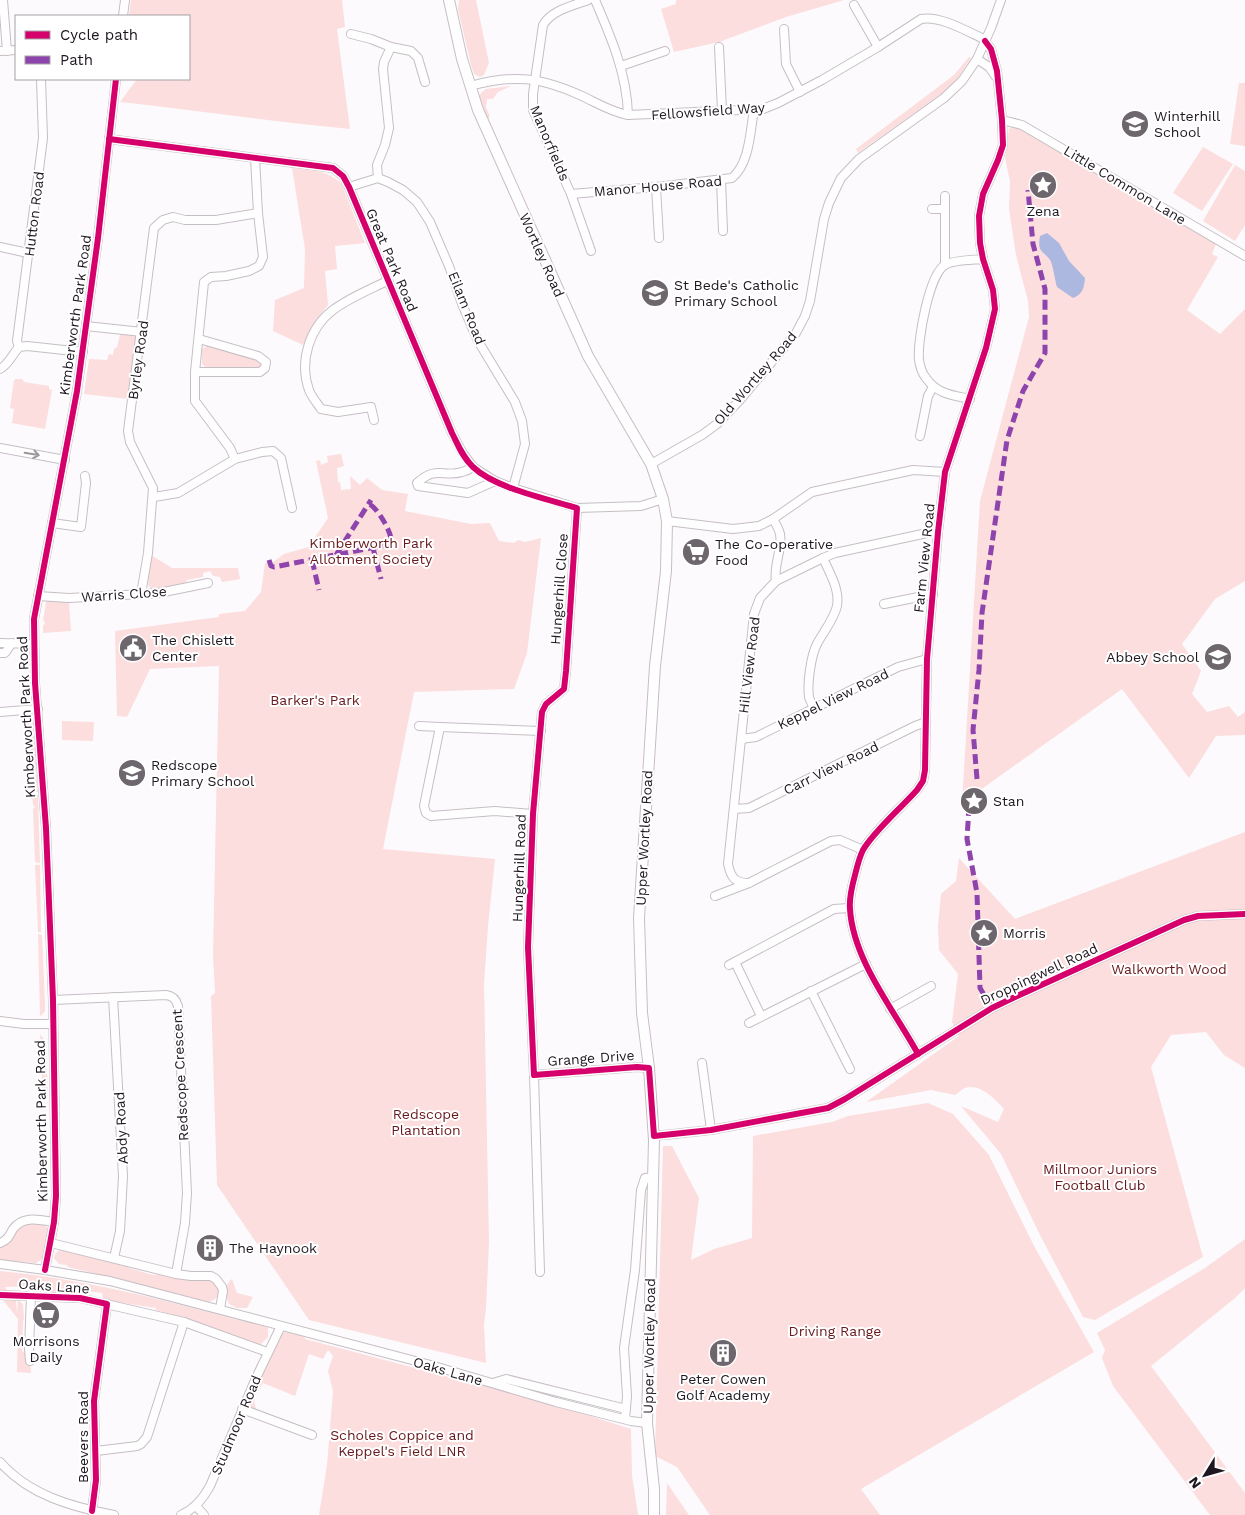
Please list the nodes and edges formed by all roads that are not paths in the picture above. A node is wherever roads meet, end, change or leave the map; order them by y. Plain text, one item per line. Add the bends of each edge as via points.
1 (3, 0) edge
2 (125, 0) edge
3 (449, 0) edge
4 (588, 0) edge
5 (595, 0) edge
6 (1001, 0) edge
7 (854, 5) dead end
8 (123, 15) edge
9 (784, 29) dead end
10 (352, 34) dead end
11 (985, 40) junction
12 (391, 47) junction
13 (719, 47) dead end
14 (878, 47) junction
15 (3, 51) edge
16 (665, 51) dead end
17 (977, 59) junction
18 (621, 66) junction
19 (41, 80) edge
20 (116, 80) edge
21 (536, 80) junction
22 (998, 81) junction
23 (425, 82) dead end
24 (470, 86) junction
25 (800, 92) junction
26 (754, 110) junction
27 (722, 111) junction
28 (628, 115) junction
29 (1002, 120) junction
30 (109, 139) junction
31 (255, 158) junction
32 (378, 178) junction
33 (720, 180) junction
34 (349, 187) junction
35 (656, 187) junction
36 (571, 194) junction
37 (945, 196) dead end
38 (932, 209) dead end
39 (945, 210) junction
40 (258, 213) junction
41 (723, 231) dead end
42 (659, 238) dead end
43 (0, 247) edge
44 (591, 252) dead end
45 (28, 253) junction
46 (1245, 256) edge
47 (983, 259) junction
48 (945, 264) junction
49 (387, 281) junction
50 (86, 326) junction
51 (142, 332) junction
52 (199, 339) junction
53 (19, 347) junction
54 (83, 352) junction
55 (0, 369) edge
56 (195, 372) junction
57 (933, 387) junction
58 (970, 399) junction
59 (374, 420) dead end
60 (919, 432) dead end
61 (0, 448) edge
62 (234, 459) junction
63 (65, 460) junction
64 (651, 464) junction
65 (473, 467) junction
66 (945, 472) junction
67 (85, 476) dead end
68 (495, 481) junction
69 (513, 488) junction
70 (154, 497) junction
71 (663, 499) junction
72 (292, 508) dead end
73 (577, 508) junction
74 (773, 519) junction
75 (667, 521) junction
76 (52, 523) junction
77 (938, 532) junction
78 (823, 558) junction
79 (776, 581) junction
80 (208, 583) dead end
81 (142, 594) junction
82 (932, 594) junction
83 (38, 596) junction
84 (884, 604) dead end
85 (0, 643) edge
86 (12, 643) junction
87 (34, 644) junction
88 (0, 653) edge
89 (927, 659) junction
90 (566, 671) joint
91 (814, 708) junction
92 (38, 709) junction
93 (0, 712) edge
94 (926, 722) junction
95 (419, 726) dead end
96 (440, 727) junction
97 (541, 731) junction
98 (740, 739) junction
99 (734, 810) junction
100 (533, 814) junction
101 (864, 850) junction
102 (749, 883) junction
103 (715, 896) dead end
104 (849, 908) junction
105 (1245, 914) edge
106 (866, 964) junction
107 (931, 986) dead end
108 (811, 991) junction
109 (113, 997) junction
110 (53, 1000) junction
111 (890, 1009) junction
112 (761, 1016) junction
113 (0, 1021) edge
114 (749, 1023) dead end
115 (52, 1024) junction
116 (918, 1054) junction
117 (702, 1063) dead end
118 (650, 1068) junction
119 (850, 1069) dead end
120 (534, 1075) junction
121 (711, 1130) junction
122 (654, 1136) junction
123 (654, 1177) junction
124 (54, 1222) junction
125 (0, 1243) edge
126 (51, 1243) junction
127 (114, 1258) junction
128 (0, 1264) edge
129 (45, 1270) junction
130 (540, 1272) dead end
131 (176, 1274) junction
132 (0, 1295) edge
133 (31, 1295) junction
134 (107, 1304) junction
135 (220, 1309) junction
136 (184, 1322) junction
137 (281, 1326) junction
138 (268, 1352) junction
139 (30, 1361) dead end
140 (491, 1383) junction
141 (242, 1409) junction
142 (626, 1409) junction
143 (625, 1419) junction
144 (647, 1423) junction
145 (312, 1435) dead end
146 (96, 1451) junction
147 (0, 1462) edge
148 (196, 1506) junction
149 (92, 1511) junction
150 (114, 1515) edge
151 (181, 1515) edge
152 (204, 1515) edge
153 (654, 1515) edge

1 - 15 street
2 - 8 street
3 - 24 main road, Wortley Road
4 - 21 street, Manorfields via 546,20 541,31
5 - 18 street
6 - 11 street, Old Wortley Road
7 - 14 street
9 - 25 street via 786,64
10 - 12 street
11 - 14 street, Fellowsfield Way via 927,18 917,20
11 - 17 street, Old Wortley Road
11 - 22 street, Farm View Road via 994,55
12 - 23 street via 407,49 415,54
12 - 32 street via 383,69 389,128 377,165
13 - 27 street
14 - 25 street, Fellowsfield Way
16 - 18 street
17 - 22 street via 989,66
17 - 64 street, Old Wortley Road via 962,81 944,98 869,150 849,168 829,203 820,235 810,301 796,333 717,424
18 - 28 street
19 - 45 street, Hutton Road via 44,138
20 - 30 street, Kimberworth Park Road
21 - 24 street, Fellowsfield Way via 510,78
21 - 28 street, Fellowsfield Way
21 - 36 street, Manorfields via 533,110
22 - 29 street, Farm View Road
24 - 64 main road, Wortley Road via 490,138 585,348
25 - 26 street, Fellowsfield Way via 773,106
26 - 27 street, Fellowsfield Way
26 - 33 street, Manor House Road via 742,167 732,178
27 - 28 street, Fellowsfield Way
29 - 46 street, Little Common Lane via 1022,124
29 - 47 street, Farm View Road via 1003,145 980,206 978,228
30 - 31 street, Great Park Road
30 - 50 street, Kimberworth Park Road
31 - 34 street, Great Park Road via 333,168 344,176
31 - 40 street
32 - 34 street
32 - 69 street, Eilam Road via 404,190 417,202 430,222 478,341 515,402 525,444
33 - 35 street, Manor House Road
33 - 41 street
34 - 49 street, Great Park Road
35 - 36 street, Manor House Road
35 - 42 street
36 - 44 street, Manorfields
37 - 39 street
38 - 39 street
39 - 48 street
40 - 51 street, Byrley Road via 216,220 173,217 154,228
40 - 52 street via 263,257 259,266 249,271 211,277 204,282
43 - 45 street
45 - 53 street, Hutton Road via 17,341
47 - 48 street
47 - 58 street, Farm View Road via 995,309
48 - 57 street via 934,279 919,350 920,367
49 - 59 street via 333,310 322,320 306,350 309,390 321,409 338,412 371,407
49 - 65 street, Great Park Road via 452,434
50 - 51 street
50 - 54 street, Kimberworth Park Road
51 - 70 street, Byrley Road via 128,431
52 - 56 street
52 - 56 street via 258,356 266,362 260,372
53 - 54 street
53 - 55 street via 10,362
54 - 63 street, Kimberworth Park Road
56 - 62 street via 195,401 230,448
57 - 58 street
57 - 60 street
58 - 66 street, Farm View Road
61 -> 63 street
62 - 70 street via 178,493
62 - 72 street via 273,451 281,458
63 - 76 street, Kimberworth Park Road
64 - 71 main road, Wortley Road
65 - 68 street, Great Park Road
65 - 68 street via 461,473 425,475 416,482 427,489 468,493
66 - 74 street via 913,470 812,492
66 - 77 street, Farm View Road
67 - 76 street via 81,527
68 - 69 street, Great Park Road
69 - 73 street, Great Park Road
70 - 81 street, Byrley Road
71 - 73 street, Great Park Road via 641,506
71 - 75 main road, Upper Wortley Road
73 - 90 street, Hungerhill Close
74 - 75 street via 759,526 734,529
74 - 79 street via 780,532
75 - 118 main road, Upper Wortley Road via 666,571 655,666 639,918 642,1013
76 - 83 street, Kimberworth Park Road
77 - 78 street, Hill View Road
77 - 82 street, Farm View Road
78 - 79 street, Hill View Road
78 - 91 street via 837,594 837,606 813,657 809,697
79 - 98 street, Hill View Road via 760,598 754,614
80 - 81 street, Warris Close
81 - 83 street, Warris Close via 69,598
82 - 84 street
82 - 89 street, Farm View Road
83 - 87 street, Kimberworth Park Road
85 - 86 street
86 - 87 street
86 - 88 street via 5,653
87 - 92 street, Kimberworth Park Road
89 - 91 street, Keppel View Road via 898,667
89 - 94 street, Farm View Road
90 - 97 street, Hungerhill Road via 564,690 546,704 542,712
91 - 98 street, Keppel View Road via 756,737
92 - 93 street
92 - 110 street, Kimberworth Park Road
94 - 99 street, Carr View Road via 749,808
94 - 101 street, Farm View Road via 922,781
95 - 96 street
96 - 97 street
96 - 100 street via 424,806 426,813 431,816 495,811
97 - 100 street, Hungerhill Road
98 - 99 street, Hill View Road
99 - 102 street, Hill View Road via 728,864 730,874 735,881
100 - 120 street, Hungerhill Road via 528,947
101 - 102 street via 840,840 831,841
101 - 104 street, Farm View Road
102 - 103 street
104 - 106 street, Farm View Road via 857,946
104 - 112 street via 834,909 732,963
105 - 116 street, Droppingwell Road via 1198,916 1184,920 992,1008
106 - 108 street
106 - 111 street, Farm View Road
107 - 111 street
108 - 112 street
108 - 119 street
109 - 110 street, Redscope Crescent
109 - 127 street, Abdy Road via 123,1176 120,1231
109 - 131 street, Redscope Crescent via 166,995 172,996 178,1006 187,1193
110 - 115 street, Kimberworth Park Road
111 - 116 street, Farm View Road
112 - 114 street
113 - 115 street
115 - 124 street, Kimberworth Park Road
116 - 121 street, Droppingwell Road via 828,1108
117 - 121 street
118 - 120 street, Grange Drive
118 - 122 main road, Upper Wortley Road
120 - 130 street, Hungerhill Road
121 - 122 street, Droppingwell Road
122 - 123 main road, Upper Wortley Road
123 - 142 street, Upper Wortley Road via 645,1178 641,1190 635,1270 624,1348
123 - 144 main road, Upper Wortley Road
124 - 125 street via 25,1220
124 - 126 street, Kimberworth Park Road
126 - 127 street
126 - 129 street, Kimberworth Park Road
127 - 131 street
128 - 129 street, Oaks Lane
129 - 135 street, Oaks Lane via 110,1281
131 - 135 street via 216,1279 223,1291
132 - 133 street, Oaks Lane
133 - 134 street, Oaks Lane via 80,1298
133 - 139 street
134 - 136 street, Oaks Lane
134 - 146 street, Beevers Road via 94,1401
135 - 137 street, Oaks Lane
136 - 138 street, Oaks Lane
136 - 146 street via 147,1437 137,1446
137 - 138 street, Studmoor Road
137 - 140 street, Oaks Lane
138 - 141 street, Studmoor Road
140 - 142 street via 506,1379
140 - 143 street, Oaks Lane
141 - 145 street
141 - 148 street, Studmoor Road via 210,1486
142 - 143 street, Upper Wortley Road
143 - 144 street, Oaks Lane
144 - 153 main road, Upper Wortley Road
146 - 149 street, Beevers Road
147 - 149 street via 40,1493
148 - 151 street, Studmoor Road
148 - 152 street
149 - 150 street

